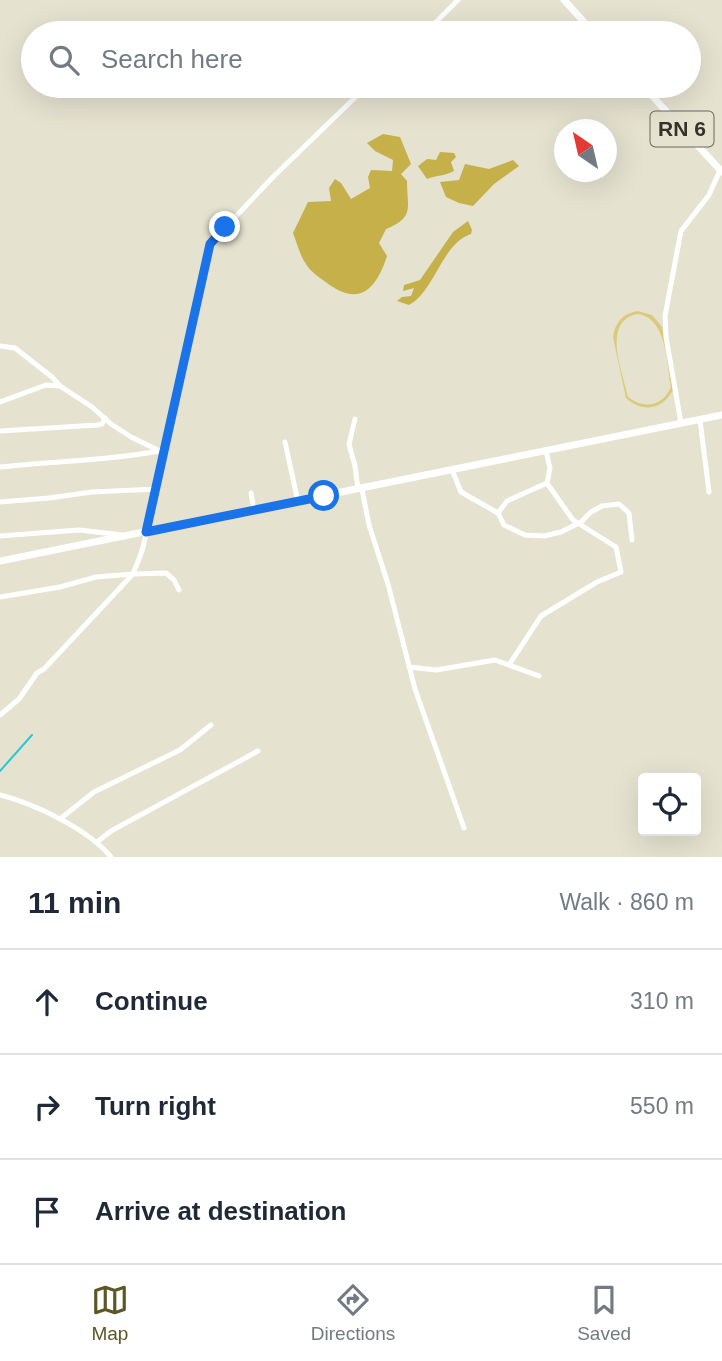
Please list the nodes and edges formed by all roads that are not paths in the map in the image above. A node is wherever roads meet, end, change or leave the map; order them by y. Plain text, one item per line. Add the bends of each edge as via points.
1 (458, 0) edge
2 (564, 0) edge
3 (437, 21) edge
4 (583, 21) edge
5 (355, 98) edge
6 (654, 98) edge
7 (721, 171) edge
8 (0, 346) edge
9 (52, 377) junction
10 (46, 385) junction
11 (60, 386) junction
12 (0, 402) edge
13 (722, 415) edge
14 (105, 418) junction
15 (355, 419) dead end
16 (699, 420) junction
17 (681, 424) junction
18 (0, 430) edge
19 (285, 442) dead end
20 (546, 451) junction
21 (161, 452) junction
22 (0, 467) edge
23 (453, 470) junction
24 (547, 483) junction
25 (157, 489) junction
26 (360, 489) junction
27 (709, 492) dead end
28 (251, 493) dead end
29 (0, 502) edge
30 (298, 502) junction
31 (254, 510) junction
32 (498, 513) junction
33 (577, 523) junction
34 (146, 532) junction
35 (0, 536) edge
36 (126, 536) junction
37 (632, 540) dead end
38 (0, 561) edge
39 (133, 574) junction
40 (179, 590) dead end
41 (0, 597) edge
42 (509, 666) junction
43 (409, 667) junction
44 (539, 676) dead end
45 (0, 715) edge
46 (211, 725) dead end
47 (258, 751) dead end
48 (0, 795) edge
49 (60, 820) junction
50 (464, 828) dead end
51 (97, 842) junction
52 (111, 857) edge

1 - 3 street
2 - 4 main road
5 - 21 street via 210,244
6 - 7 main road, RN 6
7 - 17 street via 681,231 665,316
8 - 9 street via 15,348
9 - 10 street
9 - 11 street
10 - 11 street
10 - 12 street
11 - 14 street
13 - 16 main road
14 - 18 street via 97,425
14 - 21 street
15 - 26 street via 349,444
16 - 17 main road
16 - 27 street
17 - 20 main road
19 - 30 street
20 - 23 main road
20 - 24 street
21 - 22 street
21 - 25 street
23 - 26 main road
23 - 32 street via 461,492
24 - 32 street via 507,501
24 - 33 street
25 - 29 street
25 - 34 street
26 - 30 main road
26 - 43 street
28 - 31 street
30 - 31 main road
31 - 34 main road
32 - 33 street via 504,525 530,536 561,532
33 - 37 street via 598,508 618,504 629,513
33 - 42 street via 615,547 621,572 541,616
34 - 36 main road
34 - 39 street
35 - 36 street via 79,530
36 - 38 main road
39 - 40 street via 166,573
39 - 41 street
39 - 45 street
42 - 43 street via 495,660 436,670
42 - 44 street
43 - 50 street
46 - 49 street via 180,750 94,792
47 - 51 street
48 - 49 street
49 - 51 street
51 - 52 street

